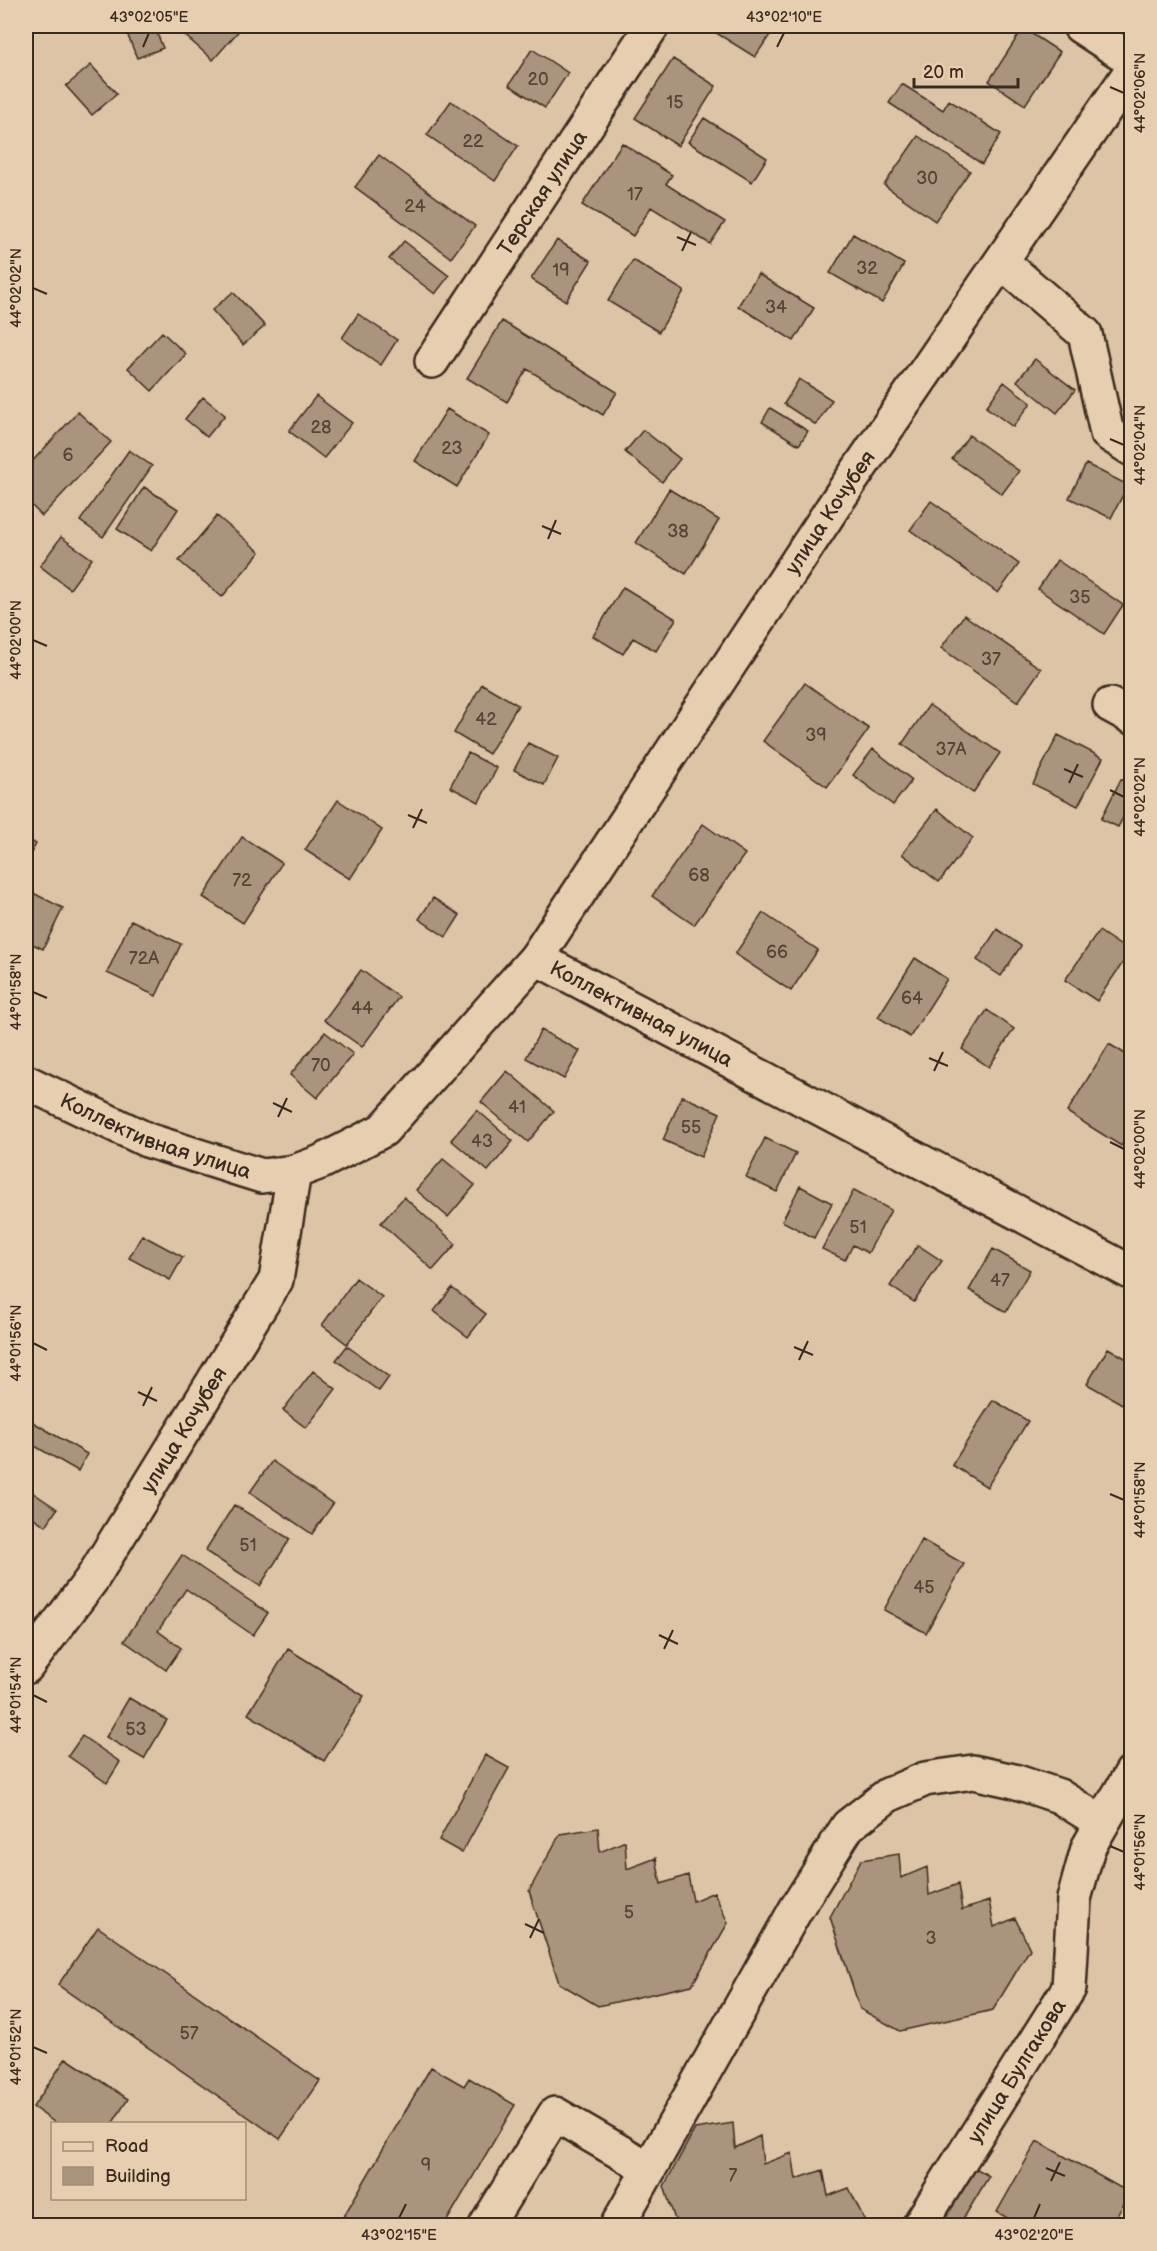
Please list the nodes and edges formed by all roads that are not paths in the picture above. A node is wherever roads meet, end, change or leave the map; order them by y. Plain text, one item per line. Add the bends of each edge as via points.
1 (652, 26) edge
2 (1080, 26) edge
3 (1131, 60) edge
4 (1131, 70) edge
5 (1002, 262) junction
6 (432, 361) dead end
7 (1131, 448) edge
8 (536, 958) junction
9 (26, 1082) edge
10 (294, 1172) junction
11 (1131, 1273) edge
12 (26, 1667) edge
13 (1131, 1772) edge
14 (1102, 1823) junction
15 (649, 2169) junction
16 (486, 2226) edge
17 (617, 2226) edge
18 (919, 2226) edge

1 - 6 street, Терская улица
2 - 3 street
4 - 5 street, улица Кочубея
5 - 7 street via 1085,334 1107,433
5 - 8 street, улица Кочубея via 839,498
8 - 10 street, Коллективная улица via 383,1130
8 - 11 street, Коллективная улица
9 - 10 street, Коллективная улица via 147,1140 262,1176
10 - 12 street, улица Кочубея via 276,1280 92,1579
13 - 14 street, улица Булгакова
14 - 15 street via 1059,1796 973,1772 925,1779 888,1795 848,1826 796,1909
14 - 18 street, улица Булгакова via 1088,1848 1074,1899 1069,1988
15 - 16 street via 555,2114
15 - 17 street

